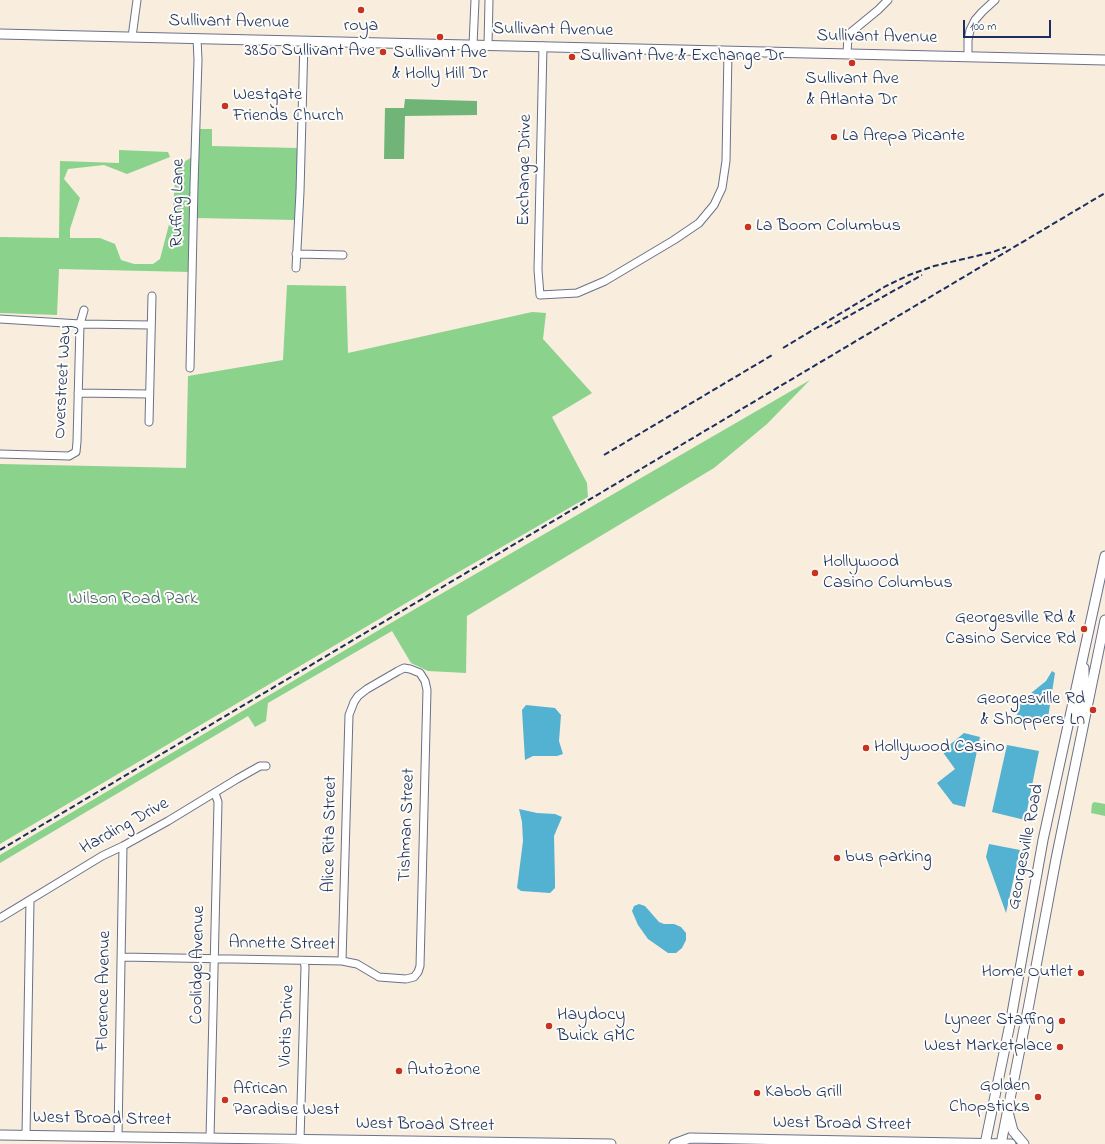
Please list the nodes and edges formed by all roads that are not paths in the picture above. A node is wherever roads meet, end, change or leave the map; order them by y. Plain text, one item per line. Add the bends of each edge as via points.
1 (137, 0) edge
2 (475, 0) edge
3 (489, 0) edge
4 (888, 0) edge
5 (995, 0) edge
6 (0, 34) edge
7 (132, 37) junction
8 (197, 38) junction
9 (304, 41) junction
10 (473, 45) junction
11 (488, 45) junction
12 (544, 46) junction
13 (728, 51) junction
14 (847, 53) junction
15 (968, 56) junction
16 (1105, 60) edge
17 (296, 254) junction
18 (343, 255) dead end
19 (296, 268) dead end
20 (152, 296) dead end
21 (84, 310) dead end
22 (0, 319) edge
23 (80, 324) junction
24 (151, 325) junction
25 (190, 368) dead end
26 (78, 393) junction
27 (149, 394) junction
28 (149, 422) dead end
29 (0, 454) edge
30 (1105, 556) edge
31 (1105, 620) edge
32 (1084, 650) junction
33 (420, 673) joint
34 (1078, 750) junction
35 (266, 766) dead end
36 (215, 793) junction
37 (123, 846) junction
38 (30, 900) junction
39 (0, 918) edge
40 (121, 957) junction
41 (214, 959) junction
42 (304, 961) junction
43 (342, 961) junction
44 (414, 976) joint
45 (1008, 1107) junction
46 (0, 1134) edge
47 (26, 1135) junction
48 (118, 1136) junction
49 (210, 1138) junction
50 (300, 1140) junction
51 (610, 1144) edge
52 (674, 1144) edge
53 (985, 1144) edge
54 (1001, 1144) edge
55 (1011, 1144) edge
56 (1024, 1144) edge

1 - 7 street
2 - 10 street
3 - 11 street
4 - 14 street via 853,29 848,37
5 - 15 street via 975,20 970,30
6 - 7 main road, Sullivant Avenue
7 - 8 main road, Sullivant Avenue
8 - 9 main road, Sullivant Avenue
8 - 25 street, Ruffing Lane
9 - 10 main road, Sullivant Avenue
9 - 17 street
10 - 11 main road, Sullivant Avenue
11 - 12 main road, Sullivant Avenue
12 - 13 main road, Sullivant Avenue
12 - 13 street, Exchange Drive via 538,270 540,294 578,293 605,281 699,223 714,205 722,188 726,161
13 - 14 main road, Sullivant Avenue
14 - 15 main road, Sullivant Avenue
15 - 16 main road, Sullivant Avenue
17 - 18 street
17 - 19 street
20 - 24 street
21 - 23 street, Overstreet Way
22 - 23 street
23 - 24 street
23 - 26 street, Overstreet Way
24 - 27 street
26 - 27 street
26 - 29 street, Overstreet Way via 76,452 69,456
27 - 28 street
30 - 32 main road, Georgesville Road
31 - 34 main road, Georgesville Road
32 - 34 main road via 1084,688 1075,740
32 - 53 main road, Georgesville Road via 1043,840 1011,1019
33 - 43 street, Alice Rita Street via 404,668 366,689 358,696 349,715
33 - 44 street, Tishman Street via 427,690 420,966
34 - 45 main road, Georgesville Road
35 - 36 street, Harding Drive via 260,766
36 - 37 street, Harding Drive
36 - 41 street, Coolidge Avenue via 218,802
37 - 38 street, Harding Drive
37 - 40 street, Florence Avenue
38 - 39 street, Harding Drive
38 - 47 street
40 - 41 street, Annette Street
40 - 48 street, Florence Avenue
41 - 42 street, Annette Street
41 - 49 street, Coolidge Avenue
42 - 43 street, Annette Street
42 - 50 street, Viotis Drive
43 - 44 street, Annette Street via 357,964 379,977 406,979
45 - 54 main road, Georgesville Road
45 - 56 main road via 1010,1124
46 - 47 main road, West Broad Street
47 - 48 main road, West Broad Street
48 - 49 main road, West Broad Street
49 - 50 main road, West Broad Street
50 - 51 main road, West Broad Street
52 - 53 main road, West Broad Street via 690,1138
53 - 54 main road, West Broad Street
54 - 55 main road, West Broad Street

